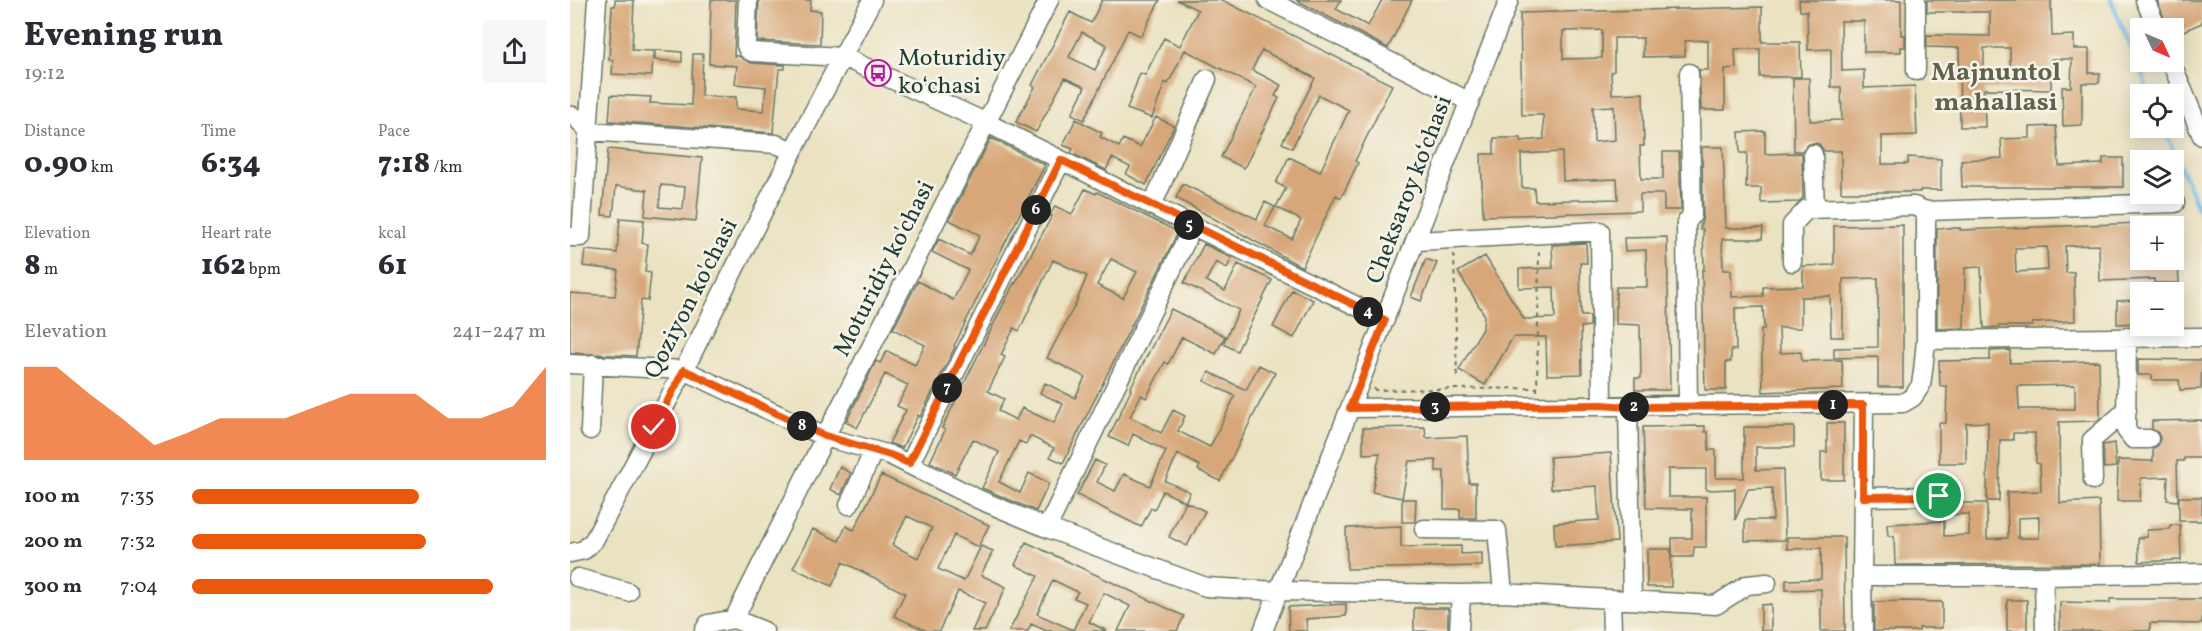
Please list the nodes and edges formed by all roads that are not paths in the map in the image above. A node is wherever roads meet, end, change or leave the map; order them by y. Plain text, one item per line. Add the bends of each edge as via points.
1 (597, 0) edge
2 (748, 0) edge
3 (872, 0) edge
4 (1049, 0) edge
5 (1268, 0) edge
6 (1509, 0) edge
7 (1916, 0) edge
8 (2145, 0) edge
9 (2153, 18) edge
10 (843, 57) junction
11 (1916, 71) dead end
12 (2175, 72) edge
13 (1689, 73) dead end
14 (1207, 79) dead end
15 (1470, 102) junction
16 (570, 116) edge
17 (987, 123) junction
18 (589, 131) junction
19 (2202, 136) edge
20 (794, 151) junction
21 (1813, 154) dead end
22 (1061, 160) junction
23 (2144, 204) edge
24 (1152, 206) junction
25 (1811, 209) junction
26 (1926, 211) junction
27 (1193, 226) junction
28 (570, 237) edge
29 (1417, 241) junction
30 (1792, 262) dead end
31 (1385, 320) junction
32 (2127, 337) junction
33 (2202, 337) edge
34 (1926, 340) junction
35 (570, 364) edge
36 (593, 364) junction
37 (684, 370) junction
38 (1602, 405) junction
39 (1863, 405) junction
40 (1688, 406) junction
41 (1628, 407) junction
42 (1350, 408) junction
43 (2127, 410) junction
44 (590, 430) dead end
45 (825, 436) junction
46 (2149, 439) dead end
47 (871, 451) junction
48 (909, 463) junction
49 (2093, 480) dead end
50 (1939, 496) dead end
51 (1863, 497) junction
52 (849, 505) dead end
53 (1047, 528) junction
54 (1424, 529) dead end
55 (575, 552) edge
56 (2202, 573) edge
57 (1862, 576) junction
58 (2044, 576) junction
59 (1767, 583) dead end
60 (574, 585) edge
61 (1279, 591) junction
62 (628, 592) dead end
63 (1503, 593) junction
64 (1461, 594) junction
65 (1611, 599) junction
66 (1632, 600) junction
67 (735, 618) junction
68 (704, 631) edge
69 (764, 631) edge
70 (1263, 631) edge
71 (1459, 631) edge
72 (1612, 631) edge
73 (1863, 631) edge
74 (2044, 631) edge

1 - 18 street
2 - 10 street via 748,50
3 - 10 street, Qoziyon ko'chasi
4 - 17 street, Moturidiy ko'chasi
5 - 15 street
6 - 15 street, Cheksaroy koʻchasi
7 - 11 street
8 - 9 street
10 - 17 street
10 - 20 street, Qoziyon ko'chasi
12 - 19 street
13 - 40 street via 1692,215 1686,223
14 - 24 street
15 - 29 street, Cheksaroy koʻchasi
16 - 18 street
17 - 22 street
17 - 45 street, Moturidiy ko'chasi
18 - 20 street via 776,144
18 - 28 street via 581,237
20 - 37 street, Qoziyon ko'chasi
21 - 25 street
22 - 24 street
22 - 48 street
23 - 26 street
24 - 27 street
25 - 26 street via 1914,206
25 - 30 street via 1792,225
26 - 34 street
27 - 31 street
27 - 53 street
29 - 31 street, Cheksaroy koʻchasi
29 - 38 street via 1600,231
31 - 42 street, Cheksaroy koʻchasi
32 - 33 street
32 - 34 street
32 - 43 street
34 - 39 street via 1921,385 1913,397 1903,403
35 - 36 street
36 - 37 street
36 - 44 street
37 - 45 street
37 - 55 street, Qoziyon ko'chasi via 594,540
38 - 41 street
38 - 42 street via 1537,397
39 - 40 street
39 - 51 street
40 - 41 street
41 - 66 street
42 - 61 street, Cheksaroy koʻchasi
43 - 46 street via 2126,430 2133,439
43 - 49 street via 2092,440
45 - 47 street
45 - 67 street, Moturidiy ko'chasi
47 - 48 street
47 - 52 street
48 - 53 street via 978,499
50 - 51 street
51 - 57 street
53 - 61 street via 1206,587
54 - 63 street via 1497,530
55 - 60 street
56 - 58 street
57 - 58 street
57 - 73 street
58 - 74 street
59 - 66 street via 1747,585 1716,605
60 - 62 street
61 - 64 street
61 - 70 street, Cheksaroy koʻchasi
63 - 64 street
63 - 65 street
64 - 71 street
65 - 66 street
65 - 72 street
67 - 68 street via 708,624
67 - 69 street

